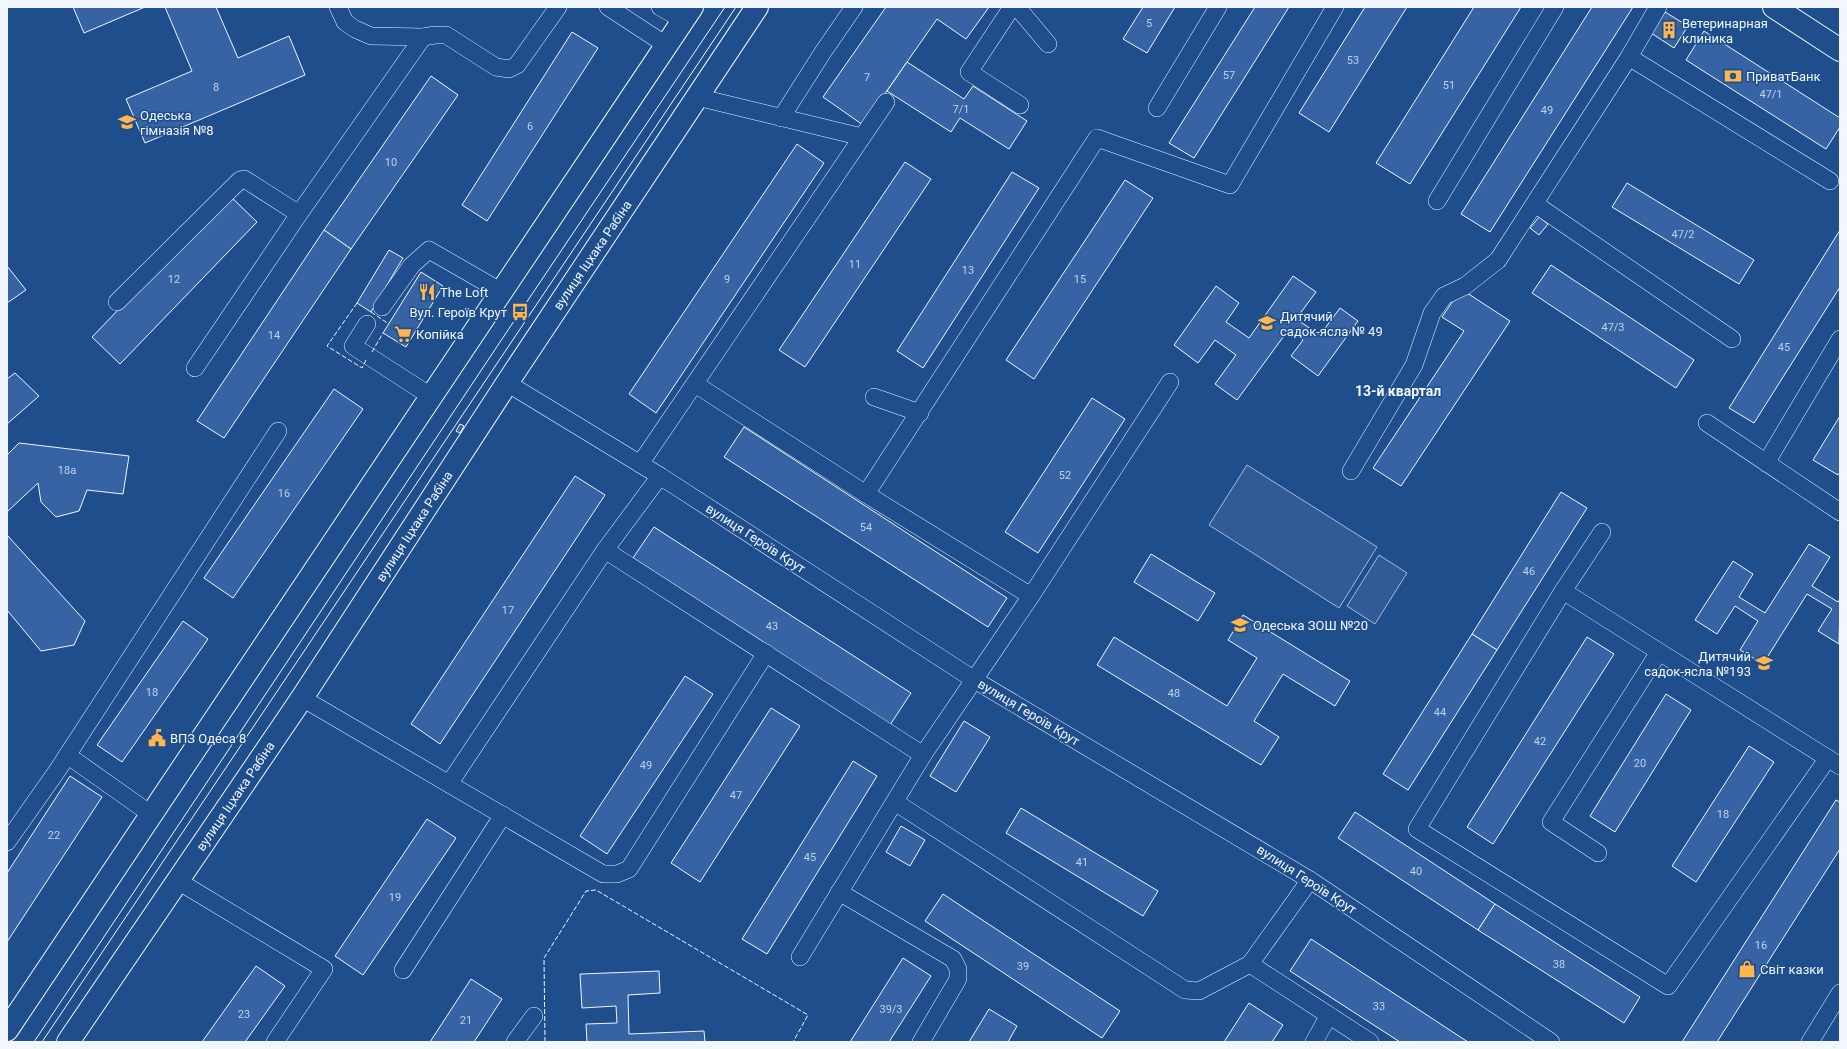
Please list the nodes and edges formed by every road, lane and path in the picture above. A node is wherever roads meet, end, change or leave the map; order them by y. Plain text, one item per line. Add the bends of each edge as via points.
1 (338, 7) edge
2 (558, 7) edge
3 (608, 7) edge
4 (660, 7) edge
5 (757, 7) edge
6 (854, 7) edge
7 (1012, 7) edge
8 (1017, 7) edge
9 (1218, 7) edge
10 (1335, 7) edge
11 (1555, 7) edge
12 (1658, 7) edge
13 (1774, 7) edge
14 (688, 14) edge
15 (423, 37) junction
16 (1048, 44) dead end
17 (666, 45) junction
18 (1840, 50) edge
19 (1629, 58) junction
20 (697, 97) junction
21 (886, 102) dead end
22 (1020, 105) dead end
23 (1157, 108) dead end
24 (781, 118) junction
25 (862, 137) junction
26 (1830, 181) dead end
27 (1437, 201) dead end
28 (1536, 204) junction
29 (299, 214) junction
30 (502, 292) junction
31 (117, 302) dead end
32 (382, 307) dead end
33 (367, 324) dead end
34 (1732, 339) dead end
35 (1840, 339) edge
36 (195, 368) dead end
37 (1170, 382) dead end
38 (507, 383) junction
39 (695, 384) junction
40 (432, 397) junction
41 (874, 397) dead end
42 (920, 413) junction
43 (1707, 423) dead end
44 (278, 431) dead end
45 (1766, 462) junction
46 (640, 464) junction
47 (1351, 471) dead end
48 (660, 476) junction
49 (866, 494) junction
50 (1840, 512) edge
51 (1602, 532) dead end
52 (605, 550) junction
53 (1563, 591) junction
54 (1031, 596) junction
55 (1659, 652) junction
56 (766, 653) junction
57 (973, 679) junction
58 (302, 698) junction
59 (67, 755) junction
60 (923, 755) junction
61 (1834, 762) edge
62 (449, 784) junction
63 (895, 802) junction
64 (152, 815) junction
65 (503, 815) junction
66 (7, 842) edge
67 (1598, 853) dead end
68 (1310, 880) junction
69 (178, 881) junction
70 (839, 892) junction
71 (800, 957) dead end
72 (1250, 964) junction
73 (403, 970) dead end
74 (1840, 993) edge
75 (534, 1016) dead end
76 (1329, 1016) junction
77 (7, 1030) edge
78 (68, 1042) edge
79 (275, 1042) edge
80 (515, 1042) edge
81 (921, 1042) edge
82 (1314, 1042) edge
83 (1370, 1042) edge
84 (1551, 1042) edge
85 (1810, 1042) edge

1 - 15 street via 345,22 354,29 372,36
2 - 15 street via 517,65 509,69 496,67 446,36
3 - 17 street
4 - 14 street
5 - 20 main road, вулиця Іцхака Рабіна
6 - 24 street
7 - 22 street via 969,72
8 - 16 street
9 - 23 street
10 - 42 street via 1230,185 1097,138
11 - 27 street
12 - 19 street
13 - 18 main road
14 - 17 main road
15 - 29 street
17 - 30 main road
19 - 26 street
19 - 28 street
20 - 24 street
20 - 38 main road, вулиця Іцхака Рабіна
21 - 25 street
24 - 25 street
25 - 39 street
28 - 34 street
28 - 47 street via 1498,260 1465,286 1444,296 1432,313 1414,364
29 - 31 street via 244,179 240,180
29 - 36 street
30 - 32 street via 429,250 412,265
30 - 40 main road
33 - 40 street via 353,346
35 - 45 street
37 - 54 street
38 - 46 street, вулиця Героїв Крут
38 - 58 main road, вулиця Іцхака Рабіна
39 - 46 street
39 - 49 street
40 - 64 main road
41 - 42 street
42 - 49 street
43 - 45 street
44 - 59 street
45 - 50 street
46 - 48 street, вулиця Героїв Крут
48 - 52 street
48 - 57 street, вулиця Героїв Крут
49 - 54 street
51 - 53 street
52 - 56 street
52 - 62 street
53 - 55 street
53 - 61 street via 1417,829 1668,986
54 - 57 street
55 - 61 street
55 - 67 street via 1551,822
56 - 60 street
56 - 65 street via 628,869 617,874 603,874
57 - 60 street
57 - 68 street, вулиця Героїв Крут
58 - 62 street
58 - 69 main road, вулиця Іцхака Рабіна
59 - 64 street
59 - 66 street
60 - 63 street
62 - 65 street
63 - 70 street
63 - 72 street via 1185,990 1199,991
64 - 77 main road
65 - 73 street
68 - 72 street
68 - 84 street, вулиця Героїв Крут
69 - 78 main road, вулиця Іцхака Рабіна
69 - 79 street via 324,969
70 - 71 street
70 - 81 street via 953,959 956,964 958,979
72 - 76 street
74 - 85 street
75 - 80 street
76 - 82 street
76 - 83 street

